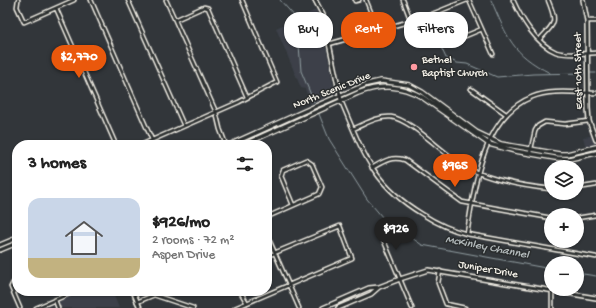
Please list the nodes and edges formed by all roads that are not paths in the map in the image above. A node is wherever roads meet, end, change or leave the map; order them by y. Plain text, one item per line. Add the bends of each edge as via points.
1 (18, 0) edge
2 (74, 0) edge
3 (91, 0) edge
4 (128, 0) edge
5 (166, 0) edge
6 (242, 0) edge
7 (315, 0) edge
8 (359, 0) edge
9 (366, 0) edge
10 (403, 0) edge
11 (468, 0) edge
12 (513, 0) edge
13 (548, 0) edge
14 (583, 0) edge
15 (355, 1) dead end
16 (56, 8) junction
17 (321, 12) edge
18 (371, 12) edge
19 (408, 12) edge
20 (438, 12) edge
21 (175, 20) junction
22 (587, 21) junction
23 (596, 21) edge
24 (482, 29) junction
25 (468, 35) edge
26 (540, 39) junction
27 (330, 48) edge
28 (588, 53) junction
29 (596, 53) edge
30 (493, 54) dead end
31 (471, 88) dead end
32 (587, 93) junction
33 (596, 93) edge
34 (339, 96) junction
35 (247, 97) junction
36 (341, 100) junction
37 (436, 104) junction
38 (216, 112) junction
39 (506, 114) junction
40 (590, 121) junction
41 (285, 122) junction
42 (184, 126) junction
43 (353, 128) junction
44 (491, 139) junction
45 (114, 140) edge
46 (152, 140) joint
47 (226, 140) edge
48 (240, 140) edge
49 (252, 140) edge
50 (596, 140) edge
51 (489, 144) junction
52 (596, 147) edge
53 (531, 149) junction
54 (596, 153) edge
55 (530, 154) junction
56 (372, 168) junction
57 (478, 172) junction
58 (596, 185) edge
59 (584, 187) edge
60 (544, 188) edge
61 (293, 205) junction
62 (471, 205) junction
63 (272, 215) edge
64 (596, 215) edge
65 (544, 217) edge
66 (584, 217) edge
67 (379, 230) dead end
68 (467, 234) junction
69 (12, 240) edge
70 (0, 245) edge
71 (12, 245) edge
72 (272, 246) edge
73 (0, 250) edge
74 (275, 253) junction
75 (272, 254) edge
76 (596, 257) edge
77 (440, 271) junction
78 (400, 278) junction
79 (289, 284) junction
80 (379, 288) junction
81 (544, 290) edge
82 (272, 292) edge
83 (15, 296) edge
84 (64, 296) edge
85 (135, 296) edge
86 (151, 296) edge
87 (160, 296) edge
88 (243, 296) edge
89 (262, 296) edge
90 (552, 296) edge
91 (583, 296) edge
92 (596, 298) edge
93 (55, 300) junction
94 (137, 302) junction
95 (247, 303) junction
96 (20, 308) edge
97 (36, 308) edge
98 (58, 308) edge
99 (140, 308) edge
100 (193, 308) edge
101 (235, 308) edge
102 (298, 308) edge
103 (323, 308) edge
104 (338, 308) edge
105 (412, 308) edge
106 (465, 308) edge
107 (552, 308) edge

1 - 16 street via 17,7 24,22
2 - 16 street
3 - 46 street
4 - 42 street
5 - 21 street
6 - 35 street via 277,82
7 - 17 street
8 - 15 street
9 - 18 street
10 - 19 street
11 - 20 street
11 - 24 street
12 - 26 street via 526,26
13 - 26 street via 555,16 554,24
14 - 22 street, East 10th Street
16 - 45 street
21 - 35 street via 204,7 208,8
21 - 38 street
22 - 23 street
22 - 28 street, East 10th Street
24 - 25 street
24 - 30 street
26 - 28 street via 556,52
27 - 34 street
28 - 29 street
28 - 32 street, East 10th Street
31 - 39 street
32 - 33 street
32 - 39 street via 550,93 532,97 516,105
32 - 40 street, East 10th Street
34 - 36 street
34 - 37 main road, North Scenic Drive via 381,81 409,85
34 - 41 main road, North Scenic Drive
35 - 38 street
36 - 37 main road, North Scenic Drive via 368,89 389,86 411,91
36 - 41 main road, North Scenic Drive
36 - 43 street
37 - 44 main road, North Scenic Drive via 476,132
37 - 51 main road, North Scenic Drive
38 - 42 street
38 - 47 street
39 - 44 street via 497,125
40 - 50 street, East 10th Street
40 - 53 street via 565,124 545,122 538,126
41 - 48 main road, North Scenic Drive
41 - 49 main road, North Scenic Drive
42 - 46 street
43 - 56 street
43 - 57 street via 380,117 392,117 404,122 462,165
44 - 51 street
44 - 53 main road, North Scenic Drive via 501,144
51 - 55 main road, North Scenic Drive
51 - 57 street
52 - 53 main road, North Scenic Drive via 567,154
53 - 55 street
54 - 55 main road, North Scenic Drive via 568,159
56 - 62 street via 386,159 396,157 405,160 462,202
56 - 68 street via 402,202 427,218
57 - 60 street via 500,180
57 - 62 street
58 - 59 street
61 - 61 street via 319,194 322,187 312,164 306,160 283,170 281,176
61 - 63 street
62 - 65 street
62 - 68 street
64 - 66 street
67 - 78 street
68 - 76 street
69 - 70 main road
71 - 73 main road
72 - 74 street
74 - 75 street
74 - 79 street
74 - 79 street via 340,226 352,258
77 - 78 street, Juniper Drive via 428,270
77 - 81 street, Juniper Drive
77 - 106 street via 438,283 446,304
78 - 80 street, Juniper Drive
78 - 105 street
79 - 82 street
79 - 102 street
80 - 103 street, Juniper Drive via 369,288
80 - 104 street, Juniper Drive
83 - 96 street
84 - 93 street
85 - 94 street
86 - 94 street
87 - 100 street
88 - 95 street
89 - 95 street
90 - 107 street
91 - 92 street, Juniper Drive
93 - 97 street
93 - 98 street
94 - 99 street
95 - 101 street

